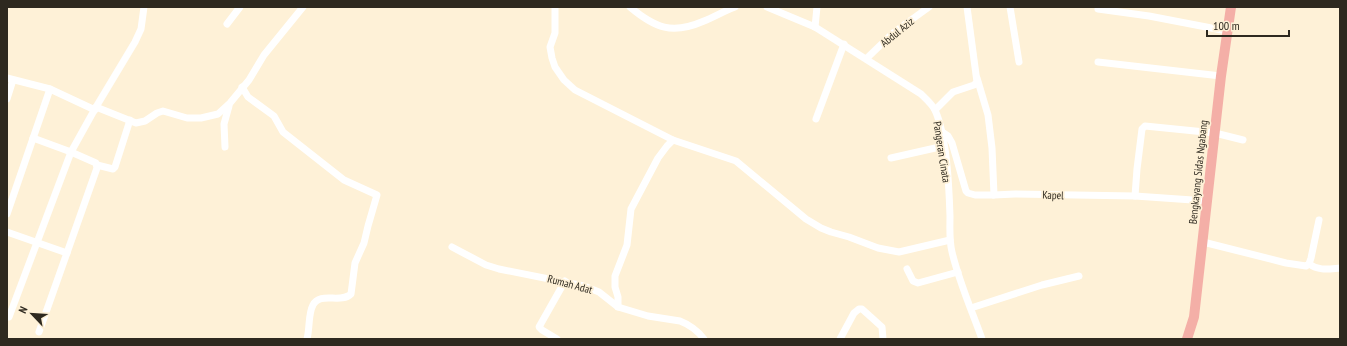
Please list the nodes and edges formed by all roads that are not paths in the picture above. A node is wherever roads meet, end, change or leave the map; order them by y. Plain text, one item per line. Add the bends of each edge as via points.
1 (144, 7) edge
2 (240, 7) edge
3 (304, 7) edge
4 (555, 7) edge
5 (630, 7) edge
6 (735, 7) edge
7 (767, 7) edge
8 (817, 7) edge
9 (929, 7) edge
10 (967, 7) edge
11 (1010, 7) edge
12 (1231, 7) edge
13 (1098, 9) dead end
14 (227, 24) dead end
15 (815, 26) junction
16 (1227, 31) junction
17 (844, 44) junction
18 (867, 58) junction
19 (1019, 62) dead end
20 (1098, 62) dead end
21 (1221, 76) junction
22 (977, 78) junction
23 (10, 79) edge
24 (242, 87) junction
25 (50, 90) junction
26 (7, 99) edge
27 (230, 104) junction
28 (95, 108) junction
29 (935, 110) junction
30 (816, 119) dead end
31 (130, 120) junction
32 (942, 132) junction
33 (1215, 133) junction
34 (33, 138) junction
35 (673, 140) junction
36 (1243, 140) dead end
37 (225, 146) dead end
38 (944, 146) junction
39 (71, 152) junction
40 (891, 158) dead end
41 (97, 165) junction
42 (994, 195) junction
43 (1135, 196) junction
44 (1207, 201) junction
45 (7, 214) edge
46 (1319, 220) dead end
47 (7, 232) edge
48 (950, 240) junction
49 (37, 242) junction
50 (1203, 242) junction
51 (452, 246) dead end
52 (67, 253) junction
53 (1309, 264) junction
54 (1340, 268) edge
55 (907, 269) dead end
56 (958, 272) junction
57 (1079, 276) dead end
58 (565, 281) junction
59 (618, 307) junction
60 (971, 308) junction
61 (9, 317) dead end
62 (38, 332) dead end
63 (307, 339) edge
64 (556, 339) edge
65 (704, 339) edge
66 (840, 339) edge
67 (883, 339) edge
68 (982, 339) edge
69 (1188, 339) edge

1 - 28 street via 141,29 135,42
2 - 14 street
3 - 24 street via 264,55 252,77
4 - 35 street via 555,32 550,47 552,62 564,80 575,90
5 - 6 street via 654,24 674,28 694,25
7 - 15 street, Pangeran Cinata
8 - 15 street
9 - 18 street, Abdul Aziz via 893,33
10 - 22 street
11 - 19 street
12 - 16 highway, Bengkayang Sidas Ngabang
13 - 16 street
15 - 17 street, Pangeran Cinata
16 - 21 highway, Bengkayang Sidas Ngabang
17 - 18 street, Pangeran Cinata
17 - 30 street
18 - 29 street, Pangeran Cinata via 921,94
20 - 21 street
21 - 33 highway, Bengkayang Sidas Ngabang
22 - 29 street via 977,83 953,92
22 - 42 street via 988,115
23 - 25 street
23 - 26 street
24 - 27 street
24 - 63 street via 248,97 274,116 282,132 339,176 376,194 364,243 355,263 351,294 345,298 319,299 314,303
25 - 28 street
25 - 34 street
27 - 31 street via 222,112 205,117 187,118 163,111 145,121 136,123
27 - 37 street via 224,124
28 - 31 street
28 - 39 street
29 - 32 street, Pangeran Cinata
31 - 41 street via 115,167 113,169
32 - 38 street, Pangeran Cinata
32 - 42 street, Kapel via 952,143 968,193
33 - 36 street
33 - 43 street via 1143,127
33 - 44 highway, Bengkayang Sidas Ngabang
34 - 39 street
34 - 45 street
35 - 48 street via 736,161 806,219 826,230 878,248 899,252
35 - 59 street via 658,158 631,209 627,245 614,279
38 - 40 street
38 - 48 street, Pangeran Cinata via 950,203
39 - 41 street
39 - 49 street
41 - 52 street
42 - 43 street, Kapel
43 - 44 street, Kapel
44 - 50 highway, Bengkayang Sidas Ngabang
46 - 53 street
47 - 49 street
48 - 56 street, Pangeran Cinata
49 - 52 street
49 - 61 street
50 - 53 street via 1286,263 1301,266
50 - 69 highway, Bengkayang Sidas Ngabang via 1194,317
51 - 58 street, Rumah Adat via 486,265
52 - 62 street
53 - 54 street via 1321,269
55 - 56 street via 913,281 918,283
56 - 60 street, Pangeran Cinata
57 - 60 street
58 - 59 street, Rumah Adat via 594,290
58 - 64 street via 539,327
59 - 65 street, Rumah Adat via 648,316 680,321
60 - 68 street, Pangeran Cinata
66 - 67 street via 854,313 859,309 882,327

